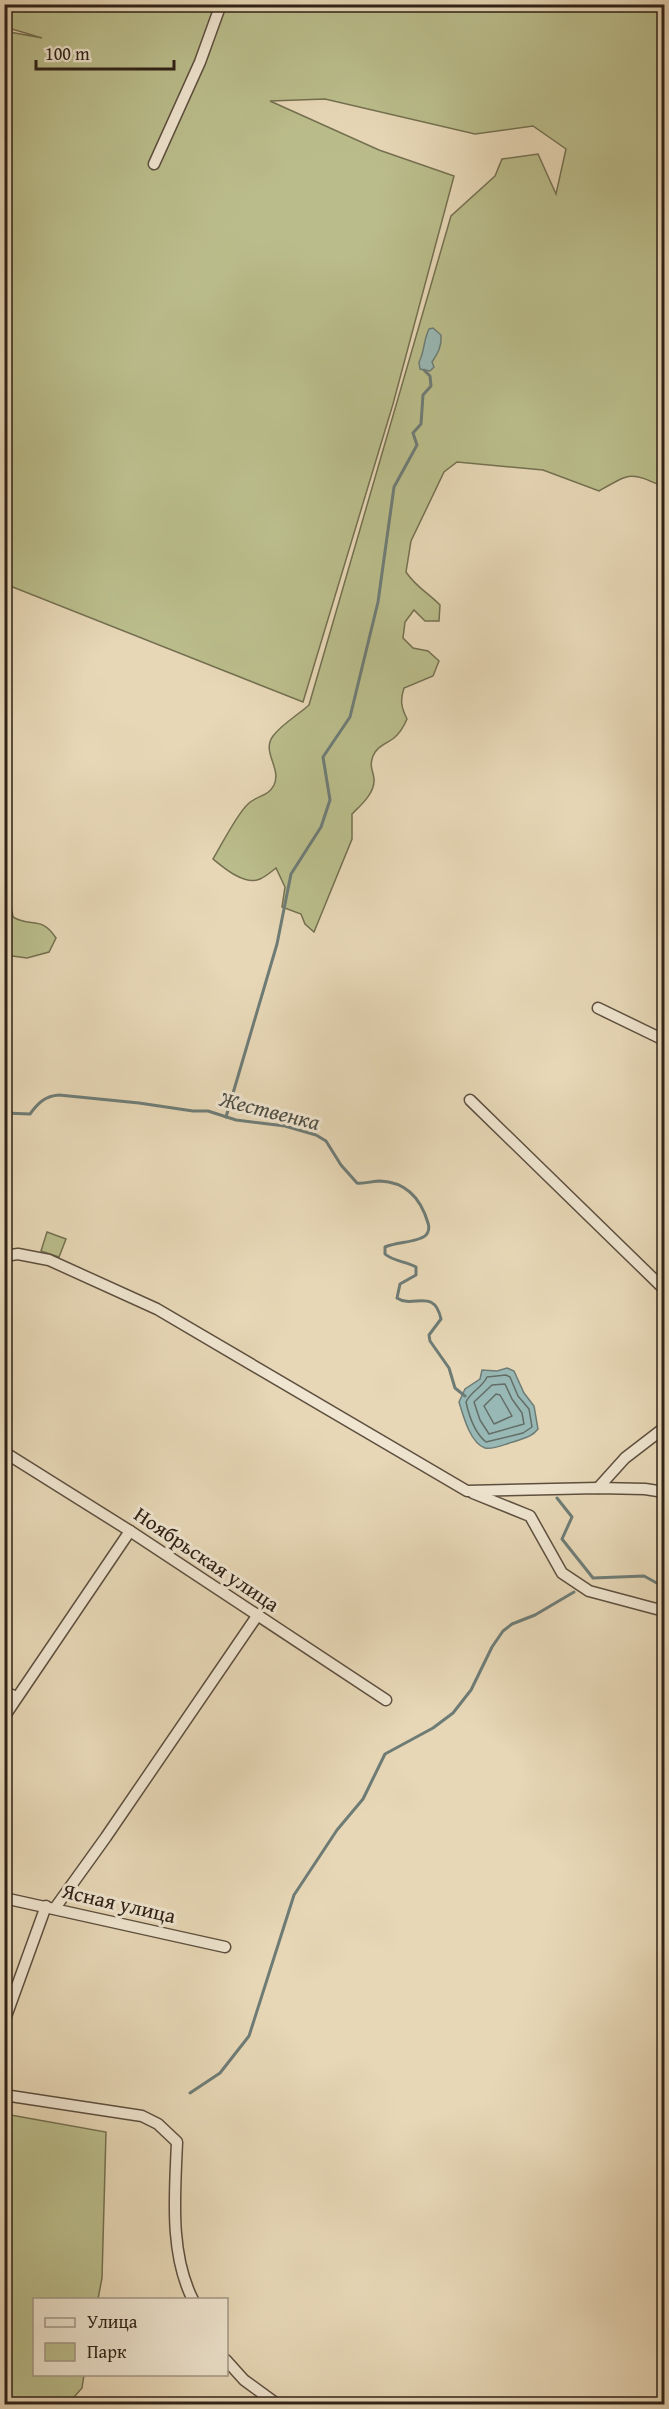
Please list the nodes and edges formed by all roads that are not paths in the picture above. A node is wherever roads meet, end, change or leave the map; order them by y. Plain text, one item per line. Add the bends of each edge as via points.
1 (221, 4) edge
2 (154, 164) dead end
3 (598, 1008) dead end
4 (664, 1040) edge
5 (470, 1100) dead end
6 (4, 1256) edge
7 (664, 1289) edge
8 (664, 1428) edge
9 (4, 1452) edge
10 (598, 1488) junction
11 (467, 1491) junction
12 (664, 1492) edge
13 (130, 1530) junction
14 (664, 1611) edge
15 (257, 1616) junction
16 (4, 1692) edge
17 (17, 1697) junction
18 (386, 1700) dead end
19 (4, 1717) edge
20 (4, 1898) edge
21 (50, 1907) junction
22 (225, 1947) dead end
23 (4, 2022) edge
24 (4, 2095) edge
25 (192, 2298) edge
26 (228, 2362) edge
27 (277, 2404) edge

1 - 2 street via 200,62
3 - 4 street
5 - 7 street
6 - 11 street via 18,1254 49,1260 157,1309
8 - 10 street via 625,1458
9 - 13 street, Ноябрьская улица
10 - 11 street
10 - 12 street
11 - 14 street via 530,1516 562,1572 589,1591
13 - 15 street, Ноябрьская улица
13 - 17 street
15 - 18 street, Ноябрьская улица
15 - 21 street via 106,1838
16 - 17 street
17 - 19 street
20 - 21 street, Ясная улица
21 - 22 street, Ясная улица
21 - 23 street
24 - 25 street via 142,2116 158,2124 177,2142 177,2245
26 - 27 street via 244,2380

